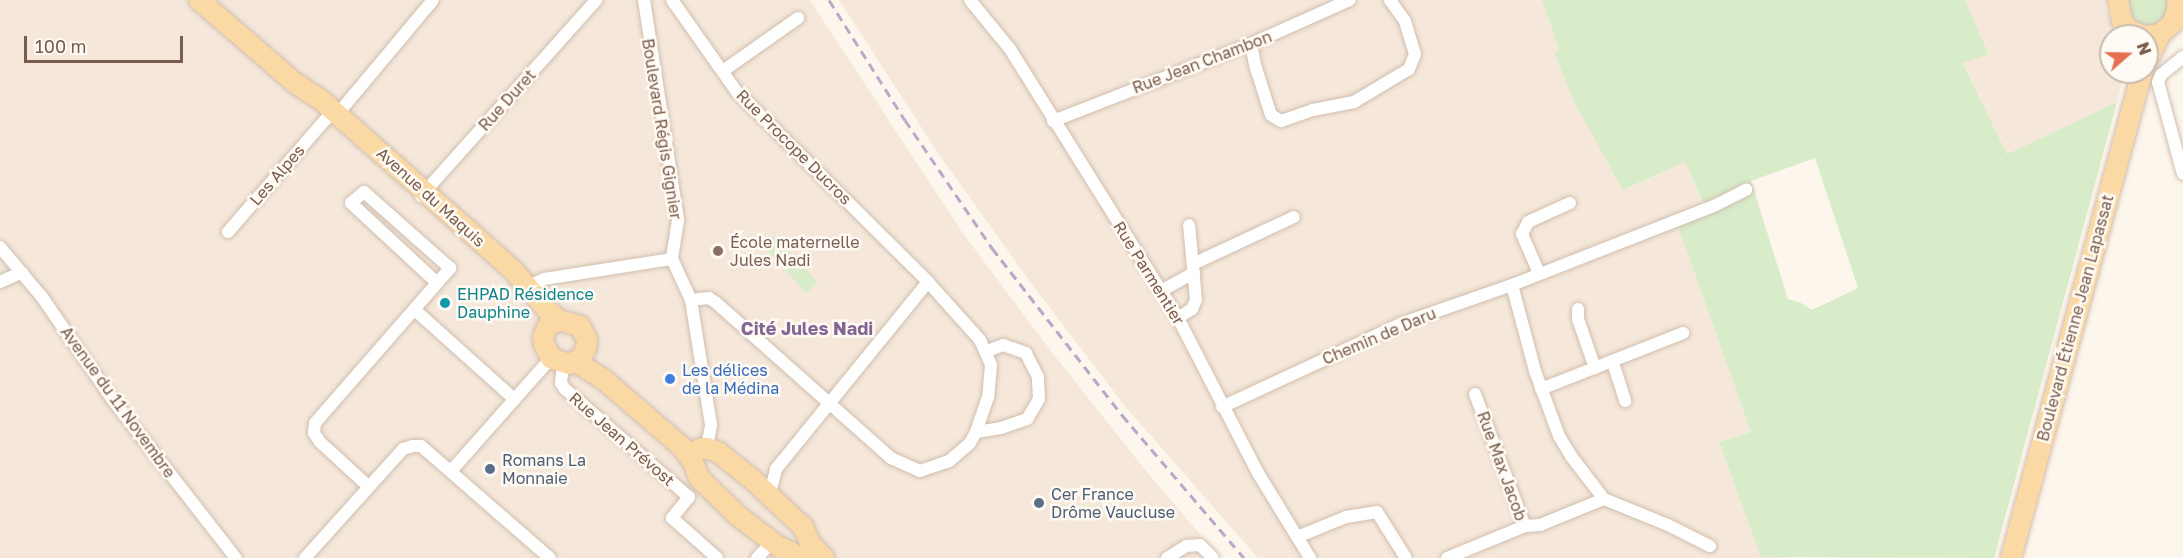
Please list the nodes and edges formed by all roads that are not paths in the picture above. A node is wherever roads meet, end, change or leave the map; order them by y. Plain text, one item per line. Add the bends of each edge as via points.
1 (198, 0) edge
2 (433, 0) edge
3 (596, 0) edge
4 (637, 0) edge
5 (644, 0) edge
6 (672, 0) edge
7 (970, 0) edge
8 (1350, 0) edge
9 (1390, 0) edge
10 (2118, 0) edge
11 (2177, 0) edge
12 (798, 18) dead end
13 (645, 20) junction
14 (2129, 24) edge
15 (2159, 28) edge
16 (1251, 44) junction
17 (2183, 57) edge
18 (723, 71) junction
19 (2138, 84) edge
20 (332, 117) junction
21 (1053, 121) junction
22 (2183, 174) edge
23 (1746, 190) dead end
24 (422, 195) junction
25 (1570, 203) dead end
26 (1294, 217) dead end
27 (1188, 225) dead end
28 (228, 232) dead end
29 (0, 247) edge
30 (672, 259) junction
31 (1193, 269) junction
32 (22, 272) junction
33 (1539, 273) junction
34 (0, 282) edge
35 (928, 282) junction
36 (437, 283) junction
37 (1512, 285) junction
38 (524, 288) junction
39 (1161, 291) junction
40 (691, 300) junction
41 (1578, 309) dead end
42 (416, 311) junction
43 (1178, 318) junction
44 (552, 325) junction
45 (1683, 333) dead end
46 (987, 351) junction
47 (569, 358) junction
48 (1613, 363) junction
49 (1595, 368) junction
50 (1541, 389) junction
51 (1475, 394) dead end
52 (514, 399) junction
53 (1626, 401) dead end
54 (830, 402) junction
55 (1222, 407) junction
56 (976, 432) junction
57 (702, 449) junction
58 (776, 469) junction
59 (451, 471) junction
60 (753, 480) junction
61 (368, 486) junction
62 (769, 496) junction
63 (1604, 500) junction
64 (1526, 526) junction
65 (1297, 537) junction
66 (772, 543) junction
67 (1710, 546) dead end
68 (802, 549) edge
69 (236, 558) edge
70 (305, 558) edge
71 (550, 558) edge
72 (717, 558) edge
73 (757, 558) edge
74 (824, 558) edge
75 (1167, 558) edge
76 (1213, 558) edge
77 (1310, 558) edge
78 (1406, 558) edge
79 (1447, 558) edge
80 (2011, 558) edge

1 - 20 main road, Avenue du Maquis via 295,83 312,106
2 - 20 street, Les Alpes
3 - 24 street, Rue Duret
4 - 13 street, Boulevard Régis Gignier
5 - 13 street, Boulevard Régis Gignier
6 - 18 street, Rue Procope Ducros
7 - 21 street, Rue Parmentier via 1010,49
8 - 16 street, Rue Jean Chambon
9 - 16 street via 1405,21 1415,54 1409,69 1354,102 1281,121 1271,115
10 - 14 main road via 2119,16
11 - 15 main road, Boulevard Étienne Jean Lapassat via 2173,23
12 - 18 street
13 - 30 street, Boulevard Régis Gignier via 678,220
16 - 21 street, Rue Jean Chambon
17 - 22 street via 2160,75 2158,82
18 - 35 street, Rue Procope Ducros via 737,92 780,137
19 - 80 main road, Boulevard Étienne Jean Lapassat
20 - 24 main road, Avenue du Maquis
20 - 28 street, Les Alpes
21 - 39 street, Rue Parmentier
23 - 33 street, Chemin de Daru
24 - 38 main road, Avenue du Maquis
25 - 33 street via 1528,222 1522,234
26 - 31 street
27 - 31 street
29 - 32 street, Avenue du 11 Novembre
30 - 38 street via 544,279
30 - 40 street
31 - 39 street
31 - 43 street via 1196,300 1192,309
32 - 34 street
32 - 69 street, Avenue du 11 Novembre via 112,399
33 - 37 street, Chemin de Daru
35 - 46 street, Rue Procope Ducros
35 - 54 street
36 - 36 street via 351,203 364,192 450,268
36 - 42 street
37 - 50 street
37 - 55 street, Chemin de Daru via 1403,323
38 - 44 main road, Avenue du Maquis
39 - 43 street, Rue Parmentier
40 - 54 street via 709,298 715,302
40 - 57 street via 711,425
41 - 49 street
42 - 52 street
42 - 61 street via 315,423 314,433 320,442
43 - 55 street, Rue Parmentier
44 - 47 main road, Avenue du Maquis via 544,345
44 - 47 main road via 580,326 587,340
45 - 48 street
46 - 56 street via 991,365 988,397
46 - 56 street via 1003,345 1026,353 1038,377 1039,399 1027,418
47 - 52 street
47 - 57 main road via 595,362
47 - 72 street, Rue Jean Prévost via 561,382 565,389 689,497 672,518
48 - 49 street
48 - 53 street
49 - 50 street
50 - 63 street via 1559,436
51 - 64 street, Rue Max Jacob
52 - 59 street
54 - 56 street via 891,458 920,471 950,461
54 - 58 street
55 - 65 street, Rue Parmentier
57 - 60 main road via 725,457
57 - 66 main road via 699,478
58 - 60 street
58 - 62 street
59 - 61 street via 421,446 403,449
59 - 71 street
60 - 62 main road
61 - 70 street
62 - 68 main road via 803,527
63 - 64 street via 1540,525
63 - 67 street
64 - 79 street, Rue Max Jacob
65 - 77 street, Rue Parmentier
65 - 78 street via 1346,517 1377,512
66 - 68 main road via 784,550
66 - 73 street
68 - 74 main road
75 - 76 street via 1186,546 1200,545

